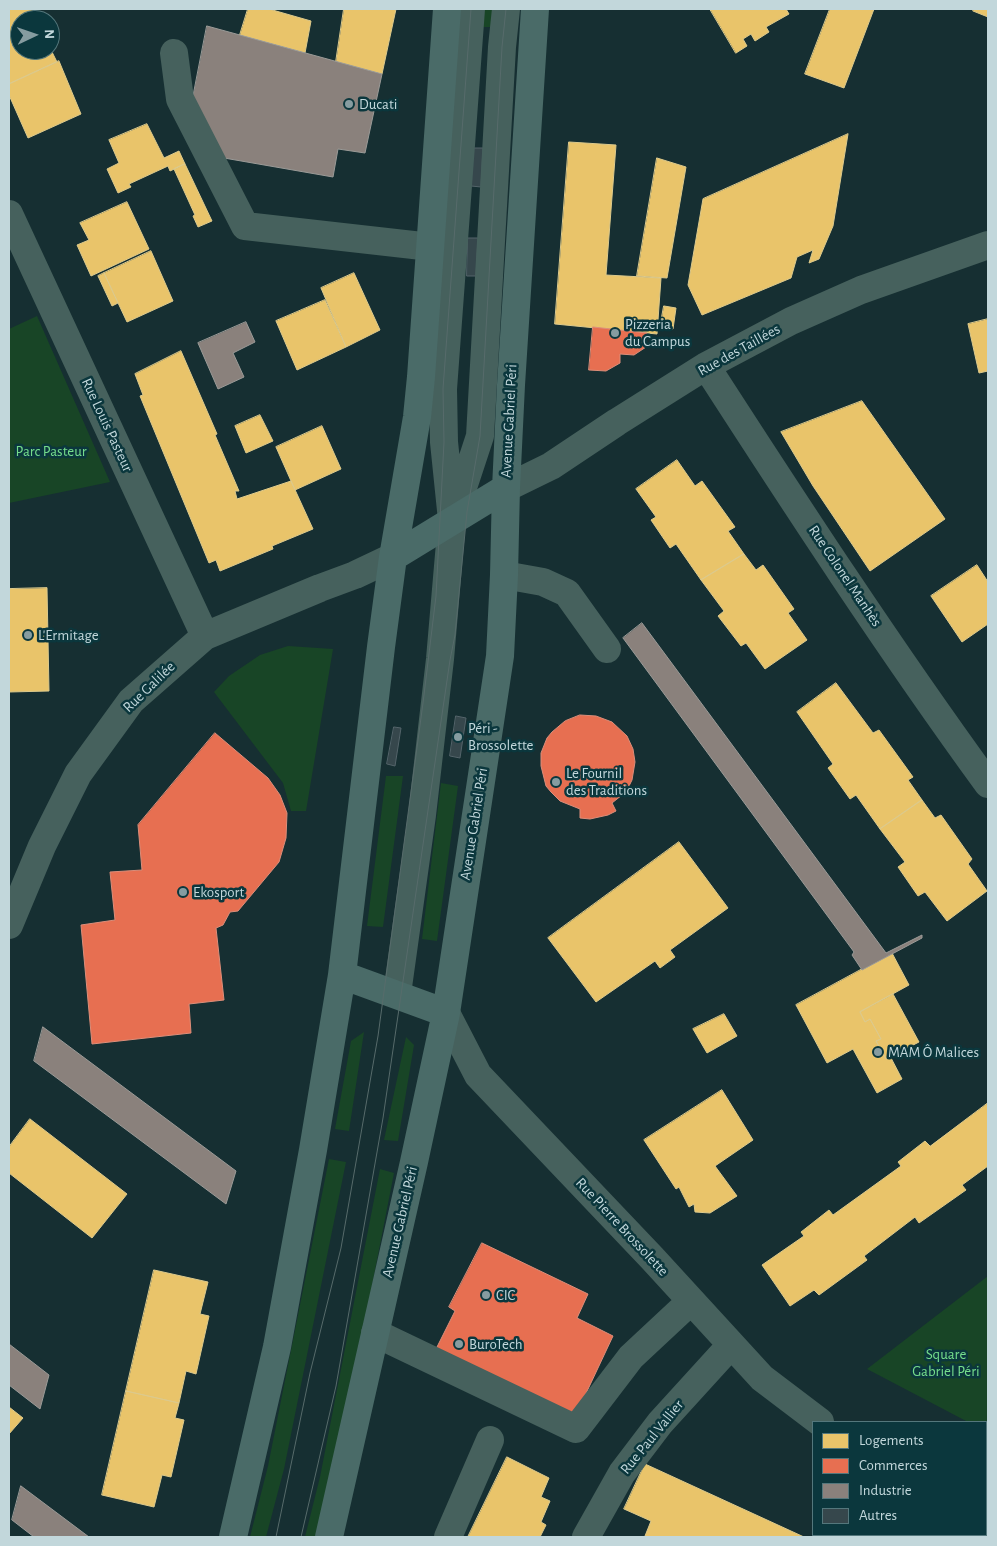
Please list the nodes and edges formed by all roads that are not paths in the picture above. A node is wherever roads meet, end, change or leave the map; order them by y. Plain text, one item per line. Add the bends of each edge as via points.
1 (447, 9) edge
2 (471, 9) edge
3 (506, 9) edge
4 (535, 9) edge
5 (174, 53) dead end
6 (9, 214) edge
7 (988, 245) edge
8 (430, 247) junction
9 (706, 366) junction
10 (506, 488) junction
11 (452, 520) junction
12 (393, 557) junction
13 (504, 575) junction
14 (205, 636) junction
15 (607, 649) dead end
16 (988, 784) edge
17 (9, 925) edge
18 (342, 975) junction
19 (397, 994) junction
20 (446, 1012) junction
21 (691, 1301) junction
22 (375, 1333) junction
23 (731, 1345) junction
24 (819, 1421) edge
25 (490, 1440) dead end
26 (233, 1537) edge
27 (329, 1537) edge
28 (448, 1537) edge
29 (586, 1537) edge

1 - 8 main road
2 - 11 street, Avenue Gabriel Péri via 443,389 444,442
3 - 11 street, Avenue Gabriel Péri via 480,436
4 - 10 main road, Avenue Gabriel Péri
5 - 8 street via 180,99 245,226
6 - 14 street, Rue Louis Pasteur
7 - 9 street, Rue des Taillées via 861,290 791,321
8 - 12 main road via 417,417
9 - 10 street, Rue des Taillées via 551,466
9 - 16 street, Rue Colonel Manhès via 944,724
10 - 11 main road
10 - 13 main road, Avenue Gabriel Péri
11 - 12 main road
11 - 19 street, Avenue Gabriel Péri via 422,815
12 - 14 street, Rue Galilée
12 - 18 main road
13 - 15 street via 543,582 567,593
13 - 20 main road, Avenue Gabriel Péri via 500,656
14 - 17 street, Rue Galilée via 131,700 78,774 42,846
18 - 19 main road
18 - 26 main road via 277,1347
19 - 20 main road
20 - 21 street, Rue Pierre Brossolette via 478,1075
20 - 22 main road, Avenue Gabriel Péri
21 - 22 street via 631,1356 576,1430
21 - 23 street, Rue Pierre Brossolette
22 - 27 main road, Avenue Gabriel Péri
23 - 24 street, Rue Pierre Brossolette via 762,1378
23 - 29 street, Rue Paul Vallier via 660,1423 622,1473
25 - 28 street

